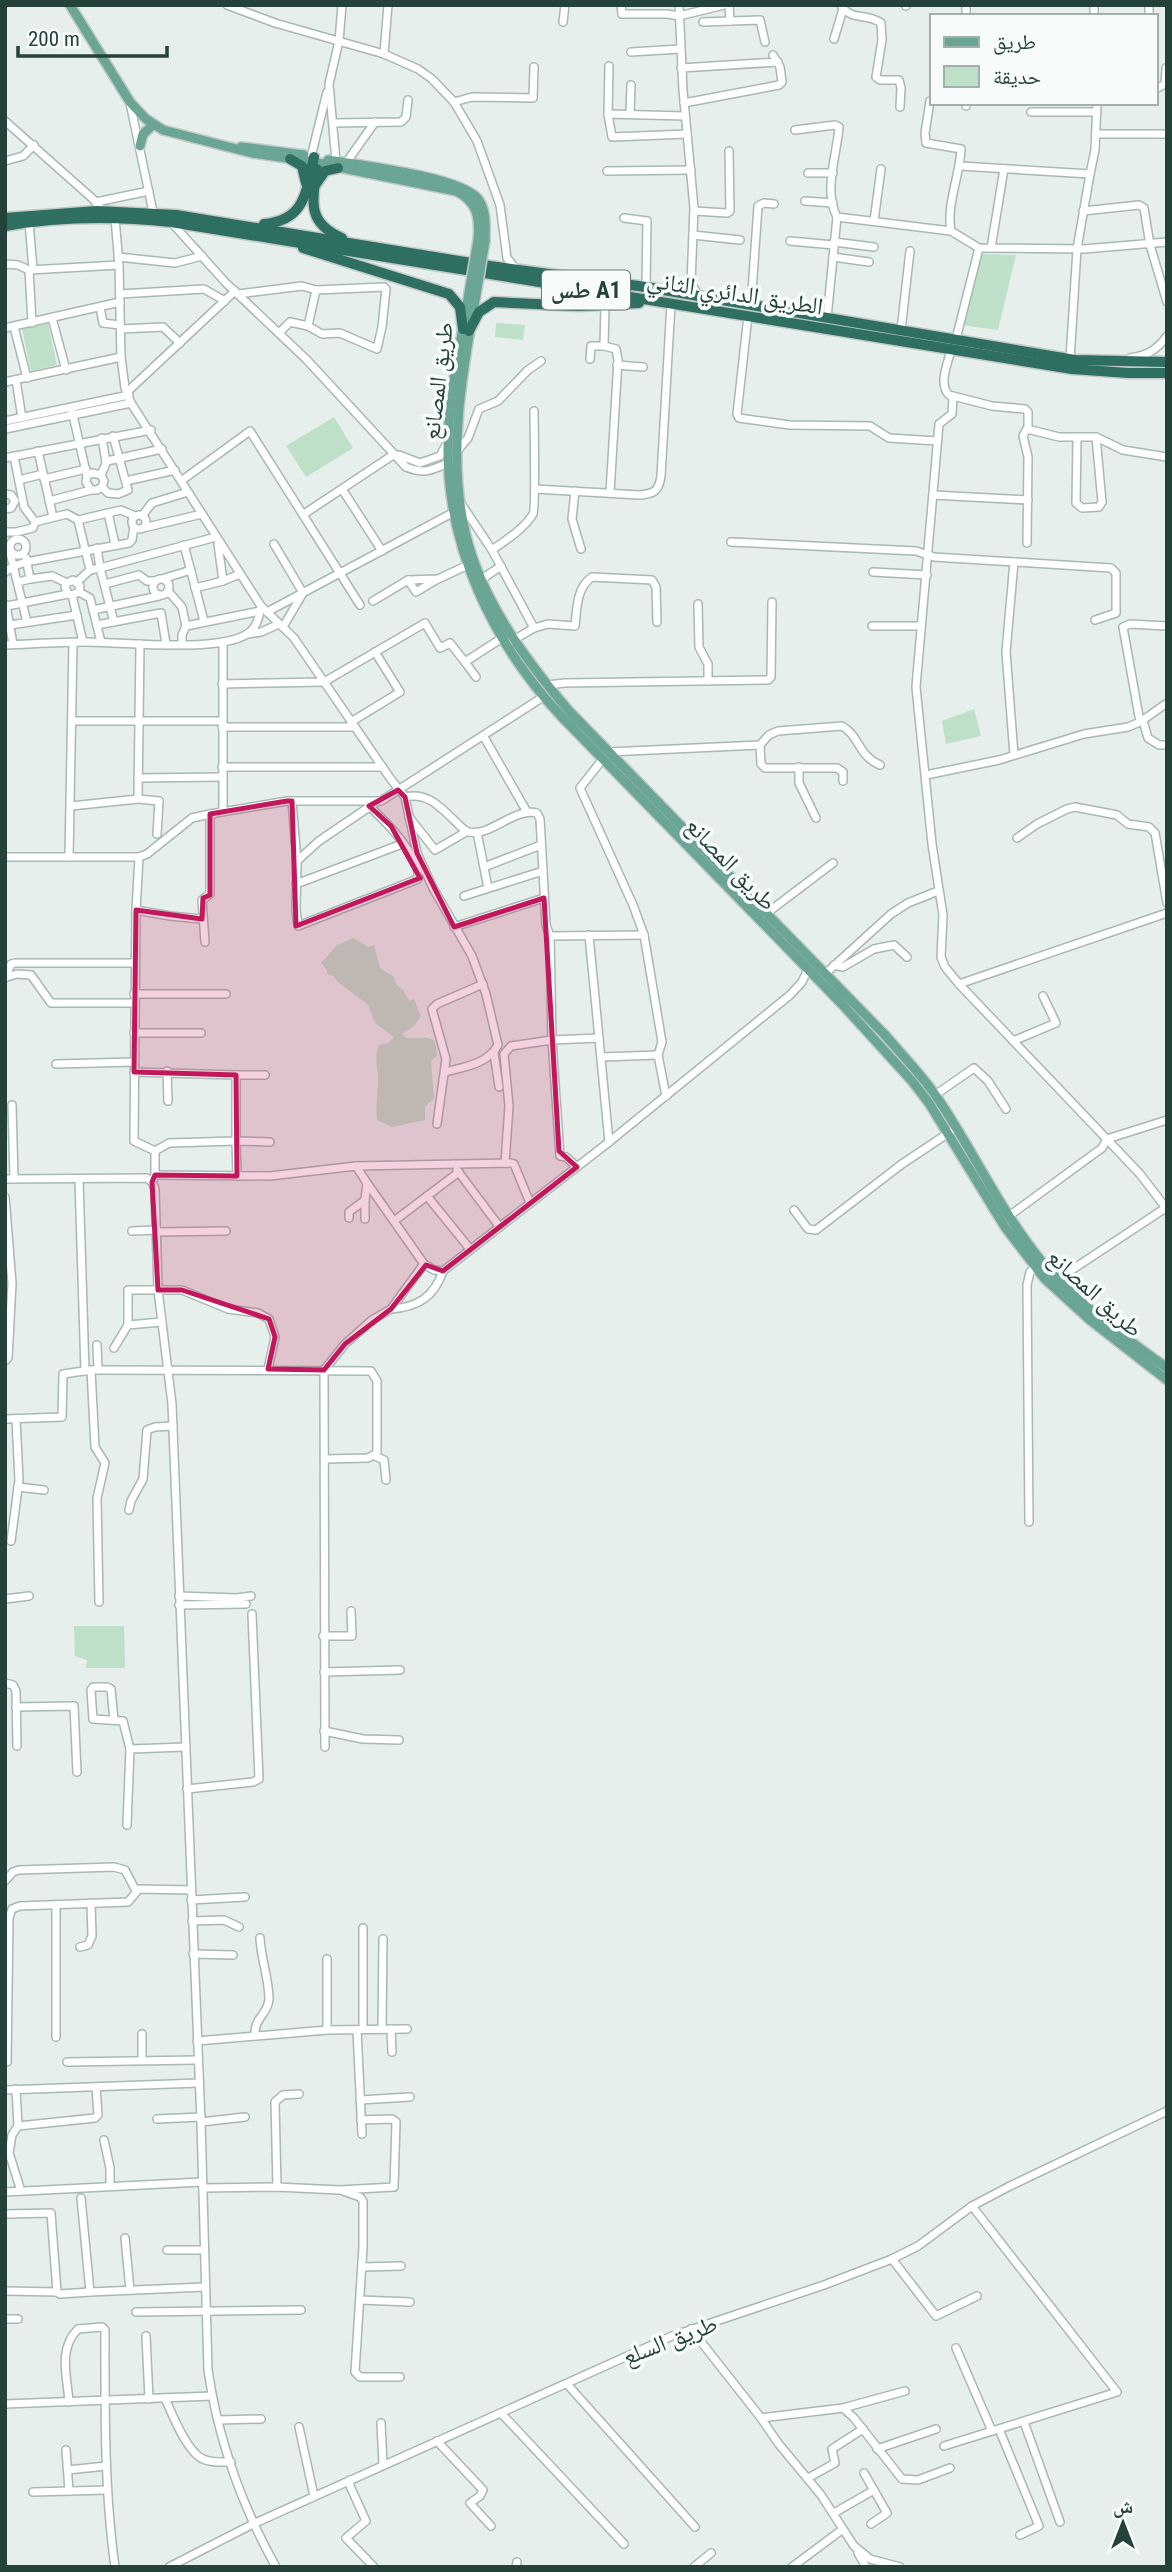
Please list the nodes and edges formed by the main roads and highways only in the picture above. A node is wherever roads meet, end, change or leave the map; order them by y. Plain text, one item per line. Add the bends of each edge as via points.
1 (70, 5) edge
2 (153, 125) junction
3 (140, 146) road end
4 (229, 146) junction
5 (290, 159) junction
6 (315, 160) junction
7 (340, 164) junction
8 (311, 188) junction
9 (5, 218) edge
10 (239, 224) junction
11 (5, 226) edge
12 (276, 239) junction
13 (356, 244) junction
14 (658, 302) junction
15 (466, 330) junction
16 (1167, 362) edge
17 (1167, 373) edge
18 (452, 462) junction
19 (508, 641) junction
20 (605, 756) junction
21 (952, 1130) junction
22 (1038, 1263) junction
23 (1167, 1368) edge
24 (1167, 1380) edge

1 - 2 main road via 130,102
2 - 3 main road via 143,134
2 - 4 main road
4 - 5 main road
4 - 6 main road
5 - 6 main road
5 - 8 highway via 302,166
6 - 7 main road, طريق المصانع
6 - 8 highway
7 - 8 highway via 325,171
7 - 15 main road, طريق المصانع, bridge via 443,188 473,203 481,241
8 - 10 highway via 286,220
8 - 13 highway via 322,226
9 - 10 highway, الطريق الدائري الثاني / طس A1 via 153,212
10 - 13 highway, الطريق الدائري الثاني / طس A1
11 - 12 highway, الطريق الدائري الثاني / طس A1 via 114,218
12 - 14 highway, الطريق الدائري الثاني / طس A1
12 - 15 highway via 442,290 456,300
13 - 16 highway, الطريق الدائري الثاني / طس A1 via 646,287 1070,359
14 - 15 highway via 605,306 494,302 479,312
14 - 17 highway, الطريق الدائري الثاني / طس A1 via 1072,369
15 - 18 main road, طريق المصانع via 458,450
15 - 18 main road, طريق المصانع via 450,406
18 - 19 main road, طريق المصانع via 467,541
18 - 19 main road, طريق المصانع via 459,538
19 - 20 main road, طريق المصانع
19 - 20 main road, طريق المصانع via 543,697
20 - 21 main road, طريق المصانع
20 - 21 main road, طريق المصانع via 885,1035 935,1095
21 - 22 main road, طريق المصانع
21 - 22 main road, طريق المصانع via 1000,1218
22 - 23 main road, طريق المصانع via 1095,1314
22 - 24 main road, طريق المصانع via 1083,1314

